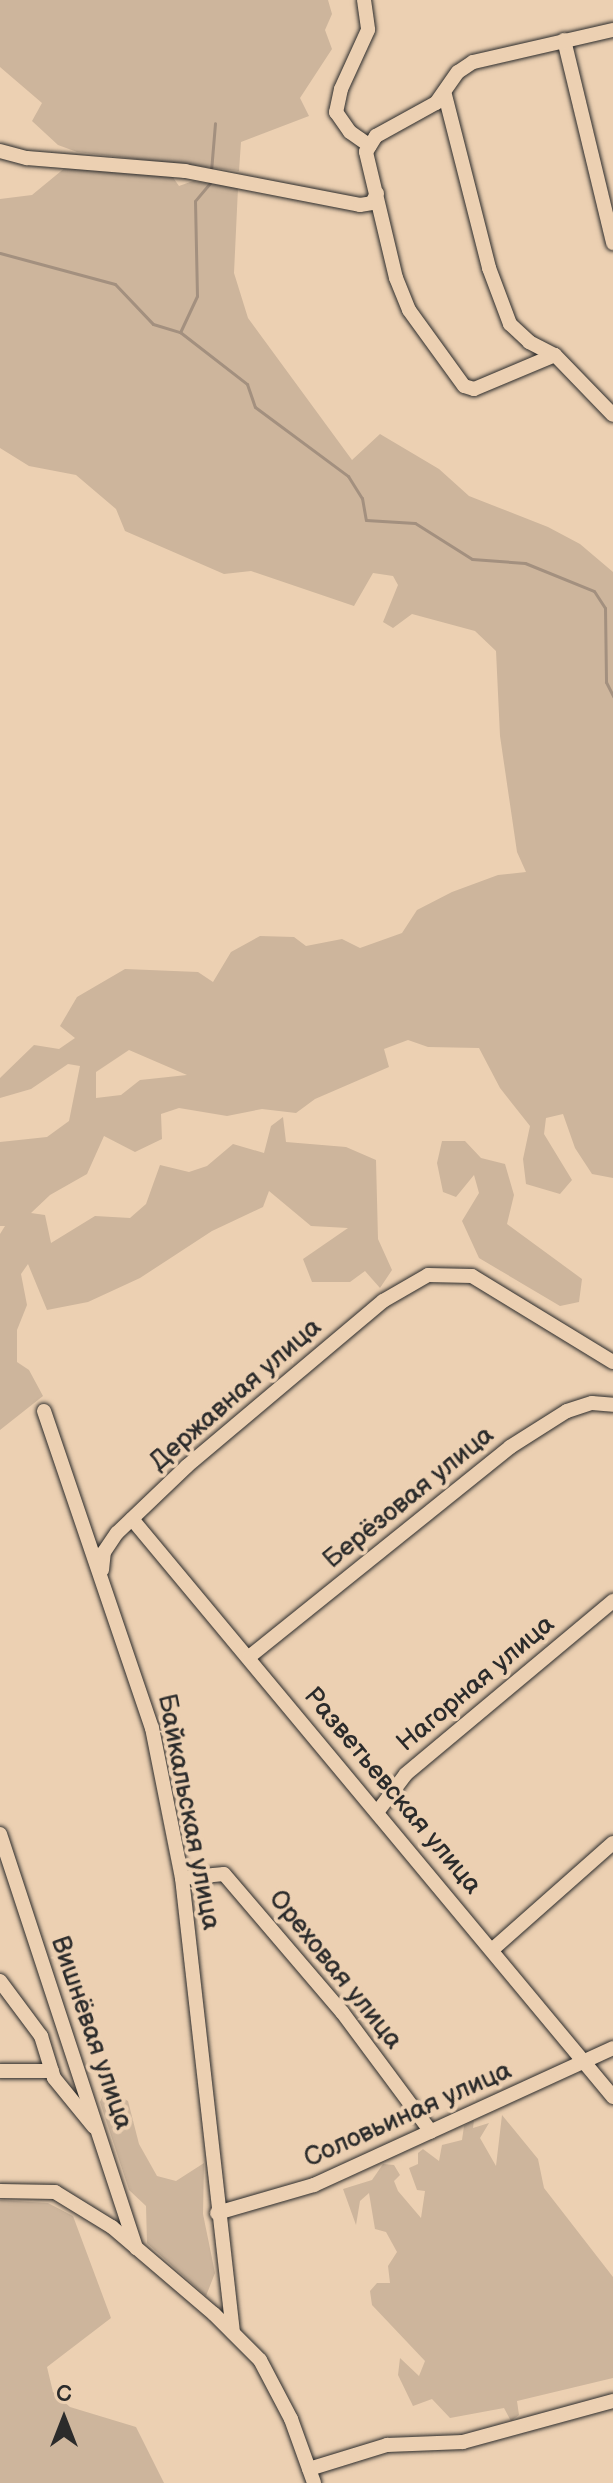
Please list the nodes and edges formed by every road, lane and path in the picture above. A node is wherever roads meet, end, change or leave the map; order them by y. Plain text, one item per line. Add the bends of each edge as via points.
1 (364, 0) edge
2 (613, 30) edge
3 (564, 40) junction
4 (445, 95) junction
5 (370, 146) junction
6 (0, 151) edge
7 (377, 193) junction
8 (613, 243) edge
9 (555, 355) junction
10 (613, 415) edge
11 (613, 1362) edge
12 (613, 1405) edge
13 (44, 1411) dead end
14 (132, 1519) junction
15 (101, 1574) junction
16 (613, 1601) edge
17 (249, 1657) junction
18 (378, 1811) junction
19 (0, 1834) edge
20 (613, 1843) edge
21 (182, 1878) junction
22 (493, 1949) junction
23 (0, 1981) edge
24 (613, 2048) edge
25 (585, 2063) junction
26 (0, 2071) edge
27 (52, 2071) junction
28 (613, 2097) edge
29 (99, 2132) junction
30 (431, 2132) junction
31 (0, 2191) edge
32 (217, 2213) junction
33 (136, 2248) junction
34 (233, 2332) junction
35 (613, 2401) edge
36 (311, 2476) edge

1 - 5 street via 368,30 336,112 350,132
2 - 3 street
3 - 4 street via 473,62 458,72
3 - 8 street
4 - 5 street via 416,118 376,136
4 - 9 street via 489,268 510,324 529,342
5 - 7 street via 367,164
6 - 7 street via 27,158 185,171 360,205 372,203
7 - 9 street via 396,278 409,310 464,386 474,389
9 - 10 street
11 - 14 street, Державная улица via 472,1276 428,1275 383,1301
12 - 17 street, Берёзовая улица via 592,1403 567,1411 510,1447
13 - 15 street, Байкальская улица
14 - 15 street, Державная улица via 104,1552
14 - 17 street, Разветьевская улица
15 - 21 street, Байкальская улица via 152,1728
16 - 18 street, Нагорная улица via 406,1774
17 - 18 street, Разветьевская улица
18 - 22 street, Разветьевская улица
19 - 29 street, Вишнёвая улица
20 - 22 street
21 - 30 street, Ореховая улица via 224,1874 342,2012
21 - 32 street, Байкальская улица
22 - 25 street, Разветьевская улица
23 - 27 street via 41,2036
24 - 25 street, Соловьиная улица
25 - 28 street, Разветьевская улица
25 - 30 street, Соловьиная улица
26 - 27 street
27 - 29 street
29 - 33 street, Вишнёвая улица
30 - 32 street, Соловьиная улица via 314,2185
31 - 33 street via 55,2192
32 - 34 street, Байкальская улица
33 - 34 street
34 - 36 street via 260,2360
35 - 36 street via 463,2442 387,2445

